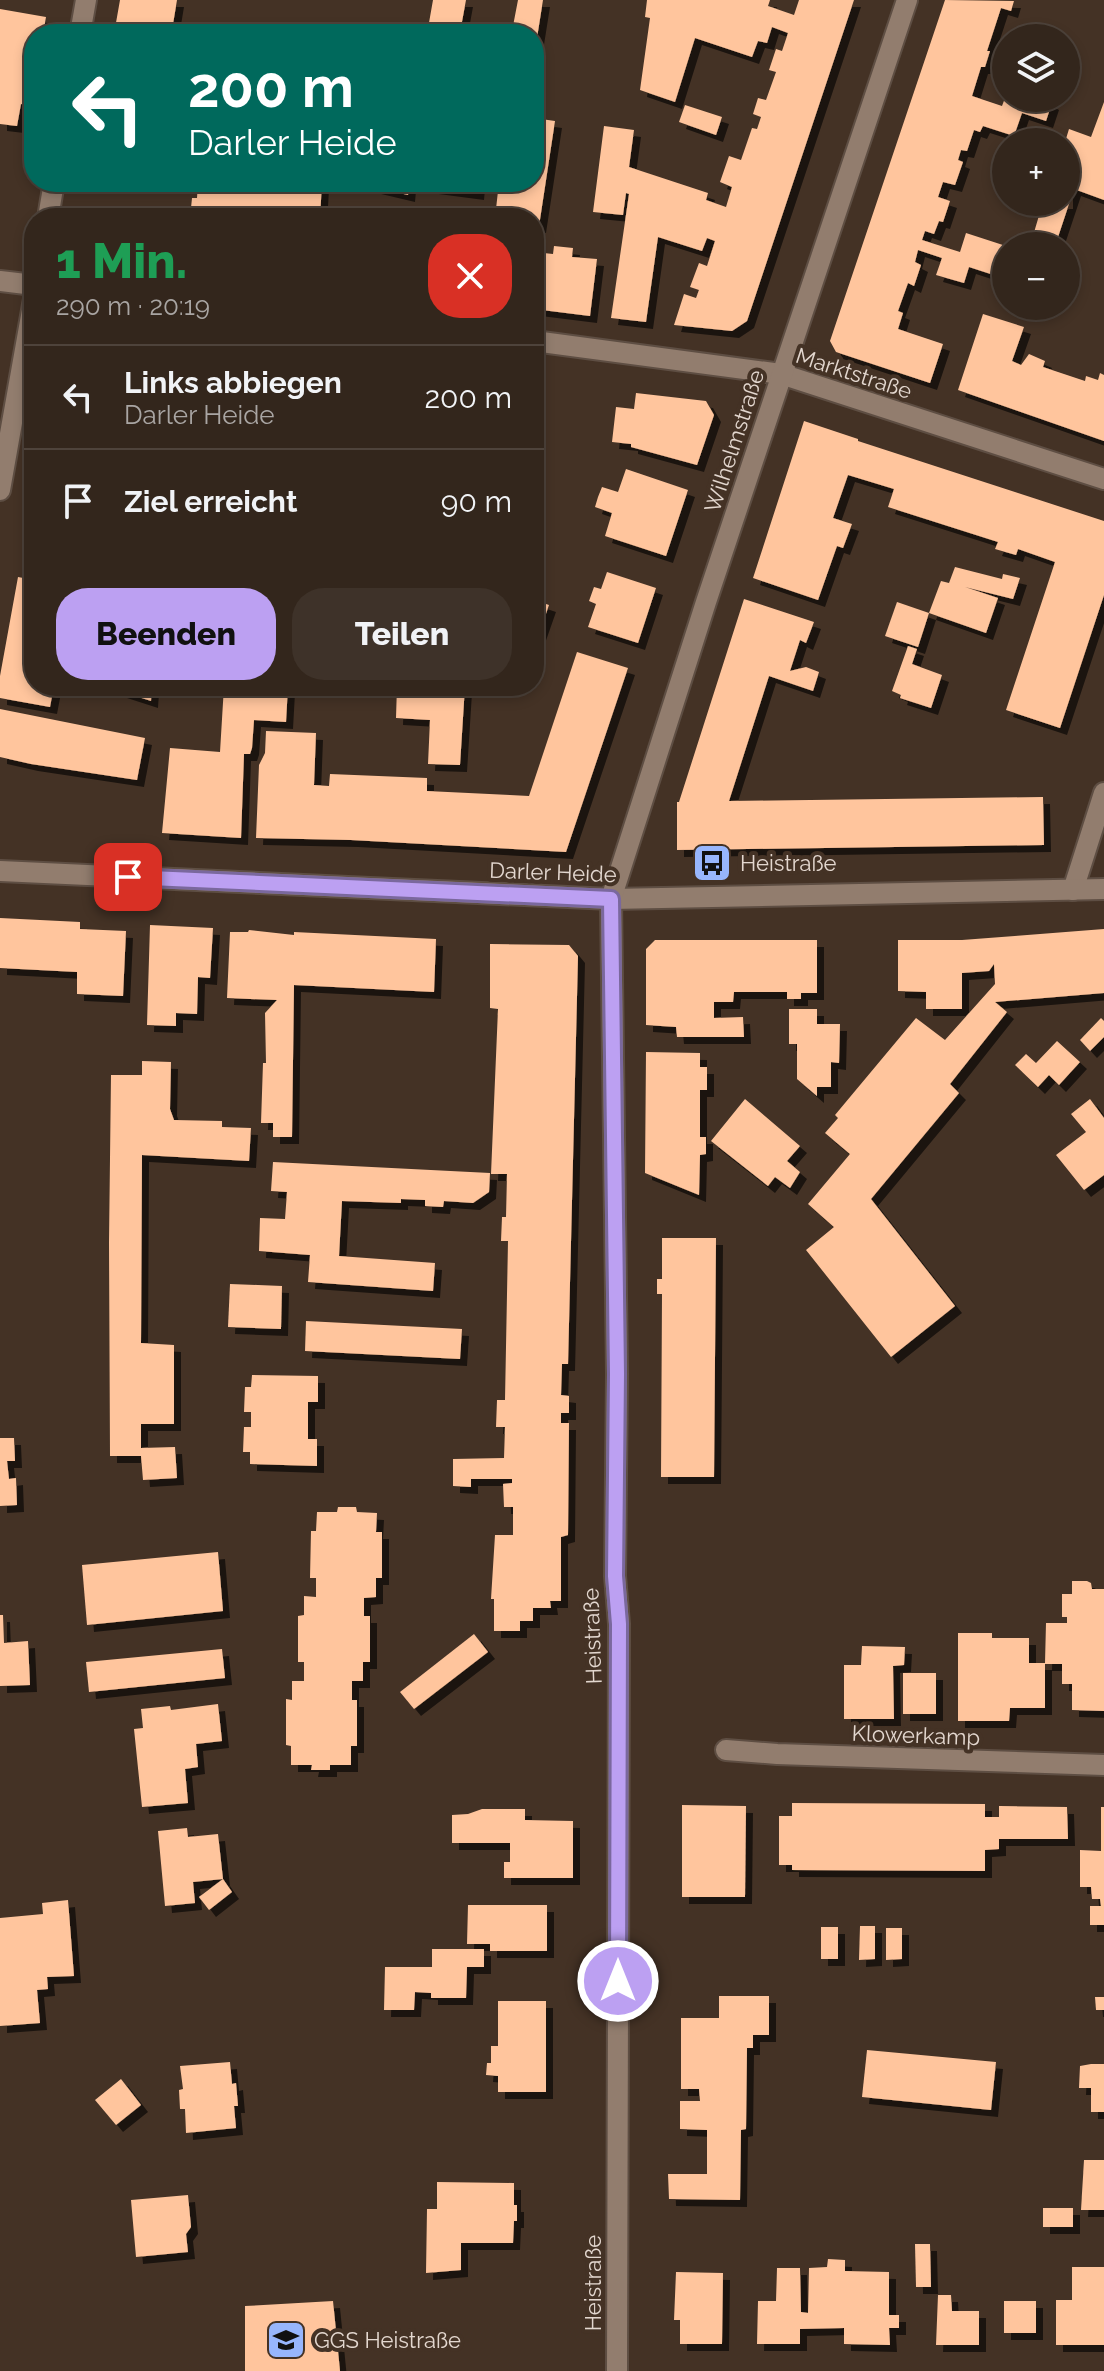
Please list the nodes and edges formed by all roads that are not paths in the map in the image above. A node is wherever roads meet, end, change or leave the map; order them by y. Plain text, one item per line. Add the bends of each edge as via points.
1 (86, 0) edge
2 (907, 0) edge
3 (82, 24) edge
4 (0, 281) edge
5 (24, 284) edge
6 (544, 342) edge
7 (24, 355) edge
8 (781, 374) junction
9 (1104, 479) edge
10 (0, 490) edge
11 (1104, 793) edge
12 (0, 871) edge
13 (1104, 889) edge
14 (1073, 890) junction
15 (611, 899) junction
16 (726, 1750) dead end
17 (1104, 1765) edge
18 (617, 2371) edge

1 - 3 street
2 - 8 street, Wilhelmstraße
4 - 5 street
6 - 8 street, Marktstraße
7 - 10 street
8 - 9 street, Marktstraße
8 - 15 street, Wilhelmstraße
11 - 14 street
12 - 15 street, Darler Heide
13 - 14 street, Darler Heide
14 - 15 street, Darler Heide
15 - 18 street, Heistraße via 619,1624
16 - 17 street, Klowerkamp

